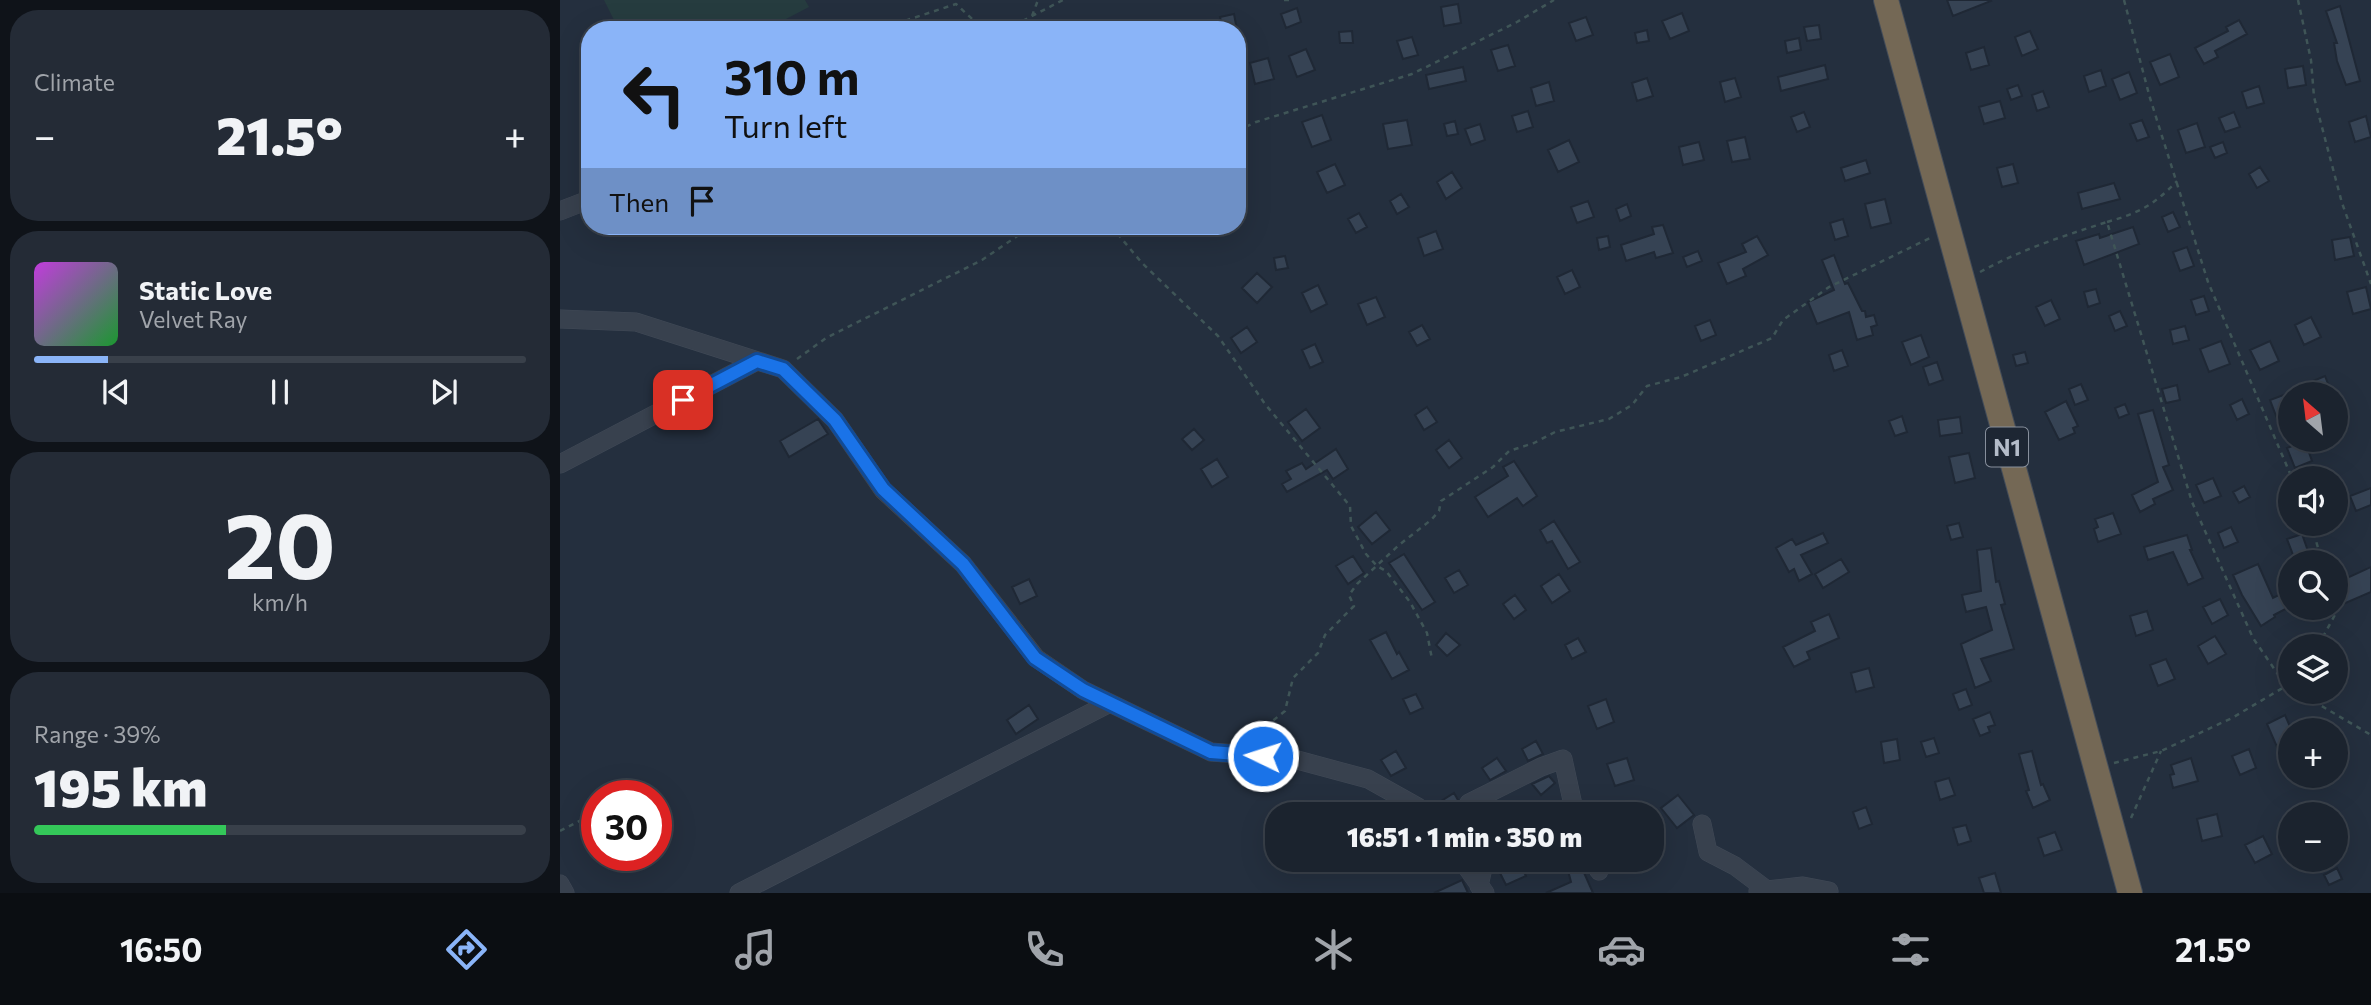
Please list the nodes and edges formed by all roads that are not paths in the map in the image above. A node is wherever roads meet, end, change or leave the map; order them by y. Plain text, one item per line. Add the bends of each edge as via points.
1 (1886, 0) edge
2 (581, 202) edge
3 (560, 211) edge
4 (560, 319) edge
5 (757, 361) junction
6 (560, 464) edge
7 (1111, 703) junction
8 (1409, 802) edge
9 (1471, 802) edge
10 (1572, 802) edge
11 (1702, 824) dead end
12 (1470, 872) edge
13 (560, 884) edge
14 (1482, 889) edge
15 (1829, 891) edge
16 (1761, 892) edge
17 (565, 893) edge
18 (739, 893) edge
19 (2130, 893) edge

1 - 19 highway, N1
2 - 3 street
4 - 5 street via 636,321
5 - 6 street
5 - 7 street via 783,369 835,420 883,489 963,564 1035,658
7 - 8 street via 1211,752 1290,758 1368,779
7 - 18 street
9 - 10 street via 1563,760
11 - 16 street via 1708,852 1735,866
12 - 14 street
13 - 17 street
15 - 16 street via 1803,886

